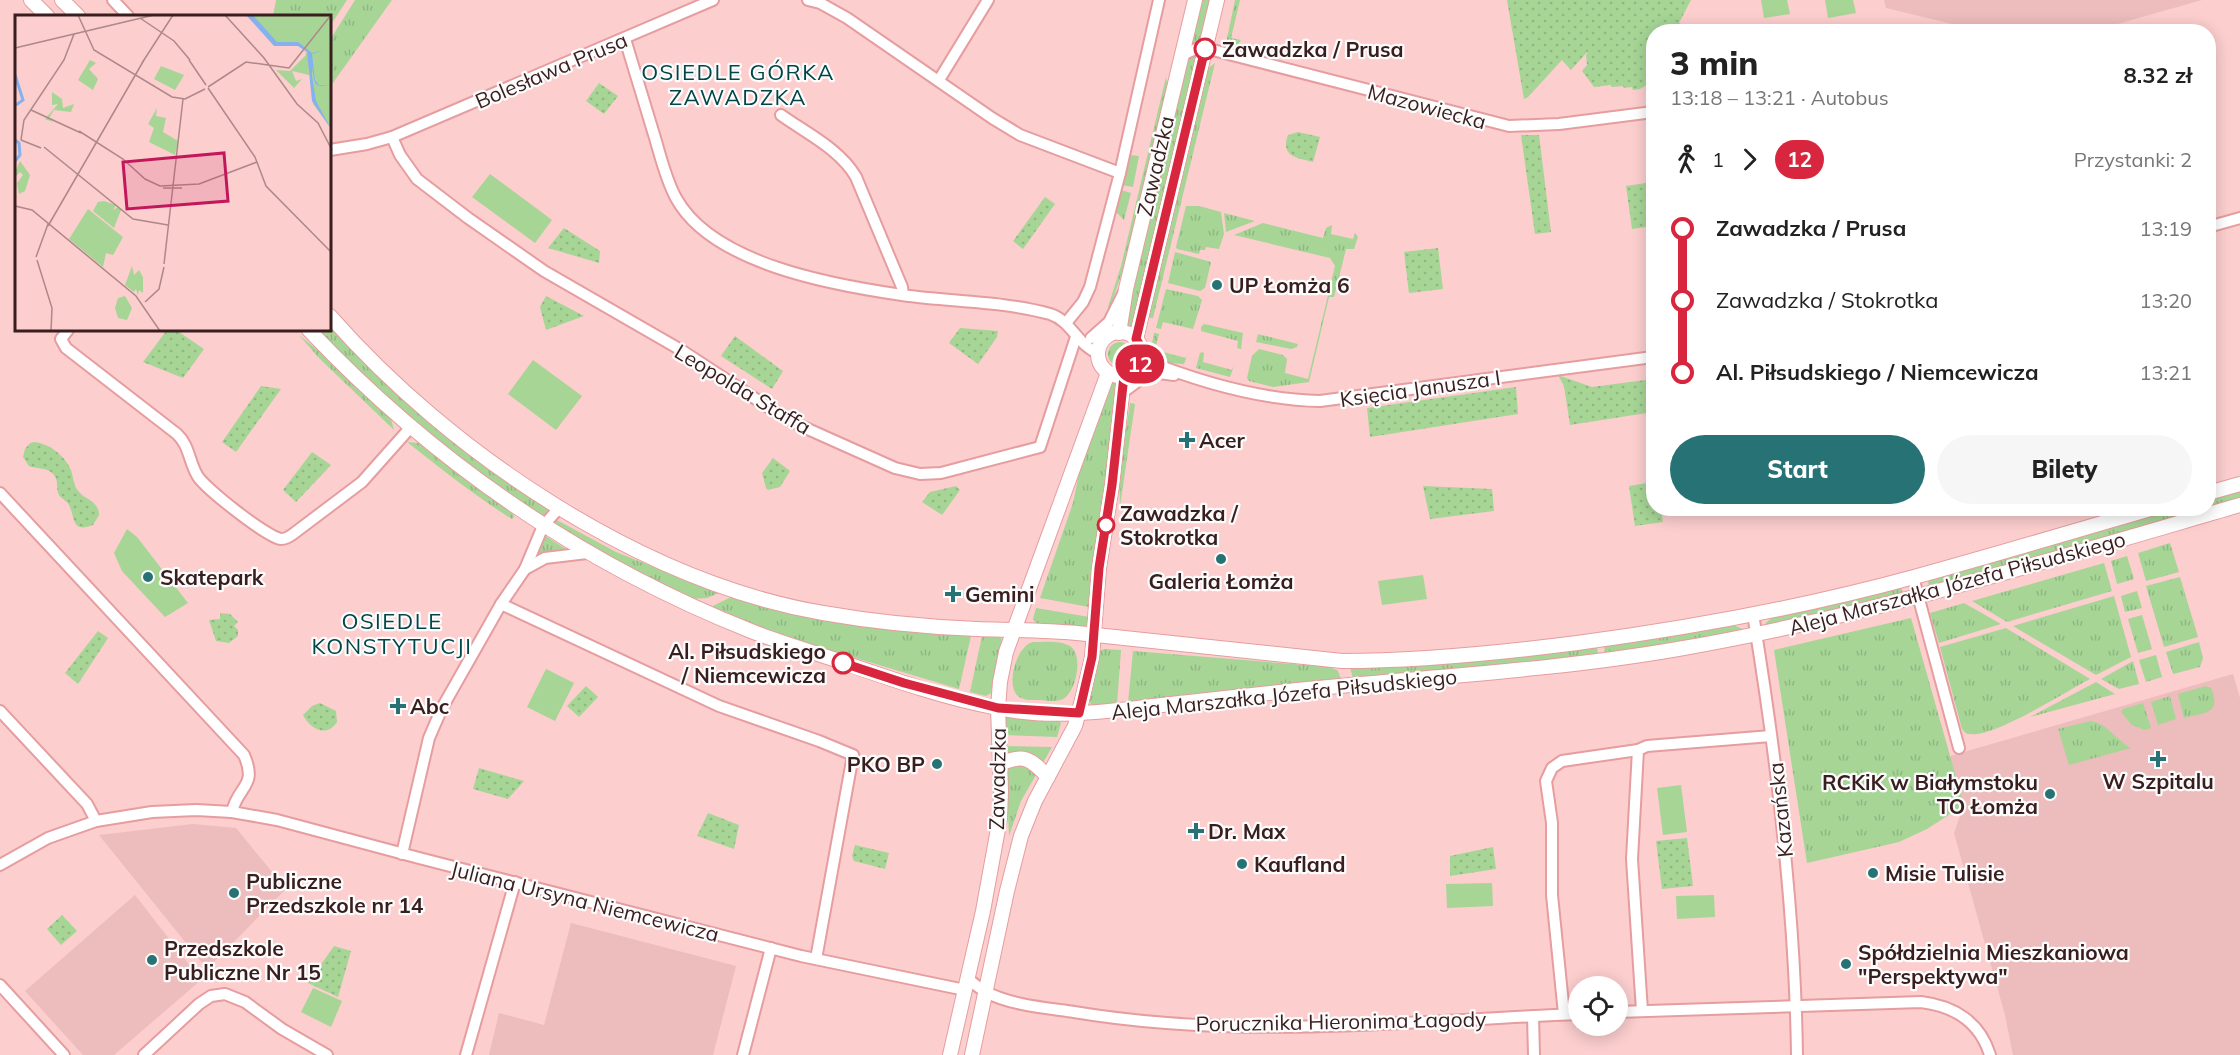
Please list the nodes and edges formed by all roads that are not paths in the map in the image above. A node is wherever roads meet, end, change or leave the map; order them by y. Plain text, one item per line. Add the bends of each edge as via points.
1 (62, 0) edge
2 (113, 0) edge
3 (711, 0) edge
4 (808, 0) edge
5 (988, 0) edge
6 (1158, 0) edge
7 (1195, 0) edge
8 (1217, 0) edge
9 (35, 1) edge
10 (46, 15) edge
11 (77, 15) edge
12 (127, 15) edge
13 (625, 39) junction
14 (1205, 48) junction
15 (1182, 55) junction
16 (939, 80) junction
17 (1646, 113) edge
18 (781, 115) dead end
19 (392, 137) junction
20 (332, 150) edge
21 (1120, 173) junction
22 (2240, 218) edge
23 (2216, 225) edge
24 (1126, 289) junction
25 (903, 295) junction
26 (332, 318) edge
27 (1066, 323) junction
28 (66, 332) edge
29 (311, 332) edge
30 (1119, 333) junction
31 (1076, 337) junction
32 (1136, 339) junction
33 (1098, 344) junction
34 (1646, 358) edge
35 (1138, 369) junction
36 (1108, 373) junction
37 (1122, 393) junction
38 (410, 428) junction
39 (2240, 484) edge
40 (2216, 491) edge
41 (0, 493) edge
42 (2240, 506) edge
43 (561, 507) junction
44 (2216, 513) edge
45 (2126, 516) edge
46 (2205, 516) edge
47 (543, 526) junction
48 (587, 553) junction
49 (525, 569) junction
50 (1912, 577) junction
51 (1918, 598) junction
52 (501, 604) junction
53 (1753, 614) junction
54 (1014, 629) junction
55 (1094, 635) junction
56 (1756, 635) junction
57 (998, 708) junction
58 (0, 711) edge
59 (1079, 713) junction
60 (1771, 736) junction
61 (1959, 748) dead end
62 (1638, 750) junction
63 (1000, 764) junction
64 (1048, 777) junction
65 (232, 812) junction
66 (96, 821) junction
67 (402, 854) junction
68 (0, 865) edge
69 (515, 882) junction
70 (771, 948) junction
71 (816, 959) junction
72 (966, 984) junction
73 (0, 985) edge
74 (985, 992) junction
75 (1795, 1006) junction
76 (1642, 1011) junction
77 (1628, 1012) edge
78 (1564, 1014) junction
79 (1568, 1014) edge
80 (1533, 1016) junction
81 (64, 1055) edge
82 (144, 1055) edge
83 (327, 1055) edge
84 (466, 1055) edge
85 (743, 1055) edge
86 (950, 1055) edge
87 (972, 1055) edge
88 (1534, 1055) edge
89 (1797, 1055) edge
90 (1990, 1055) edge

1 - 11 street
2 - 12 street
3 - 13 street, Bolesława Prusa
4 - 16 street via 847,18
5 - 16 street
6 - 21 street
7 - 15 street, Zawadzka
8 - 14 street, Zawadzka
9 - 10 street
13 - 19 street, Bolesława Prusa
13 - 25 street via 671,188 697,225 727,246 781,269
14 - 15 street
14 - 17 street, Mazowiecka via 1509,126
14 - 32 street, Zawadzka
15 - 24 street, Zawadzka
16 - 21 street via 1020,135
18 - 25 street via 853,171
19 - 20 street, Bolesława Prusa
19 - 31 street, Leopolda Staffa via 417,179 533,264 801,426 911,473 941,473 1040,447
21 - 27 street via 1087,295
22 - 23 street
24 - 30 street, Zawadzka
24 - 33 street
25 - 27 street via 1031,310
26 - 43 street, Aleja Marszałka Józefa Piłsudskiego via 425,410 471,447
27 - 31 street
28 - 38 street via 61,339 66,348 177,434 200,480 279,539 288,538 362,482
29 - 38 street, Aleja Marszałka Józefa Piłsudskiego
30 - 32 street
30 - 33 street
31 - 33 street
31 - 33 street via 1085,347
32 - 35 street via 1141,349
33 - 36 street via 1099,360
34 - 35 street, Księcia Janusza I via 1320,401 1276,397 1189,376
35 - 36 street
35 - 37 street, Zawadzka
35 - 37 street
36 - 54 street, Zawadzka
37 - 55 street, Zawadzka
38 - 47 street, Aleja Marszałka Józefa Piłsudskiego
39 - 40 street
41 - 65 street via 244,755 250,776
42 - 44 street, Aleja Marszałka Józefa Piłsudskiego
43 - 47 street
43 - 54 street, Aleja Marszałka Józefa Piłsudskiego via 680,570 769,602 858,618 955,628
45 - 50 street, Aleja Marszałka Józefa Piłsudskiego
46 - 51 street, Aleja Marszałka Józefa Piłsudskiego
47 - 48 street, Aleja Marszałka Józefa Piłsudskiego
47 - 49 street
48 - 49 street via 554,555
48 - 57 street, Aleja Marszałka Józefa Piłsudskiego via 753,632 904,683
49 - 52 street
50 - 51 street
50 - 53 street, Aleja Marszałka Józefa Piłsudskiego
51 - 56 street, Aleja Marszałka Józefa Piłsudskiego
51 - 61 street
52 - 67 street via 435,723
52 - 71 street via 719,706 853,755
53 - 55 street, Aleja Marszałka Józefa Piłsudskiego via 1534,648 1381,661 1342,661
53 - 56 street, Kazańska
54 - 55 street, Aleja Marszałka Józefa Piłsudskiego
54 - 57 street, Zawadzka via 1006,652
55 - 59 street, Zawadzka
56 - 59 street, Aleja Marszałka Józefa Piłsudskiego via 1536,670
56 - 60 street, Kazańska
57 - 59 street, Aleja Marszałka Józefa Piłsudskiego
57 - 63 street, Zawadzka
58 - 66 street via 87,804
59 - 64 street, Zawadzka
60 - 62 street via 1647,746
60 - 75 street, Kazańska via 1784,838
62 - 76 street via 1632,859
62 - 78 street via 1562,761 1552,768 1546,781 1553,832 1552,895
63 - 64 street via 1023,758 1034,762
63 - 72 street, Zawadzka via 1000,818
64 - 74 street, Zawadzka via 1021,836
65 - 66 street, Juliana Ursyna Niemcewicza via 196,810
65 - 67 street, Juliana Ursyna Niemcewicza via 278,820
66 - 68 street, Juliana Ursyna Niemcewicza via 48,838
67 - 69 street, Juliana Ursyna Niemcewicza
69 - 70 street, Juliana Ursyna Niemcewicza
69 - 84 street
70 - 71 street, Juliana Ursyna Niemcewicza
70 - 85 street
71 - 72 street, Juliana Ursyna Niemcewicza
72 - 74 street, Porucznika Hieronima Łagody
72 - 86 street, Zawadzka
73 - 81 street
74 - 80 street, Porucznika Hieronima Łagody via 1042,1007 1179,1025 1313,1026
74 - 87 street, Zawadzka
75 - 76 street
75 - 89 street, Kazańska
75 - 90 street via 1933,1004 1952,1010 1973,1025
76 - 77 street
78 - 79 street, Porucznika Hieronima Łagody
78 - 80 street, Porucznika Hieronima Łagody
80 - 88 street
82 - 83 street via 199,1004 223,994 245,1002

